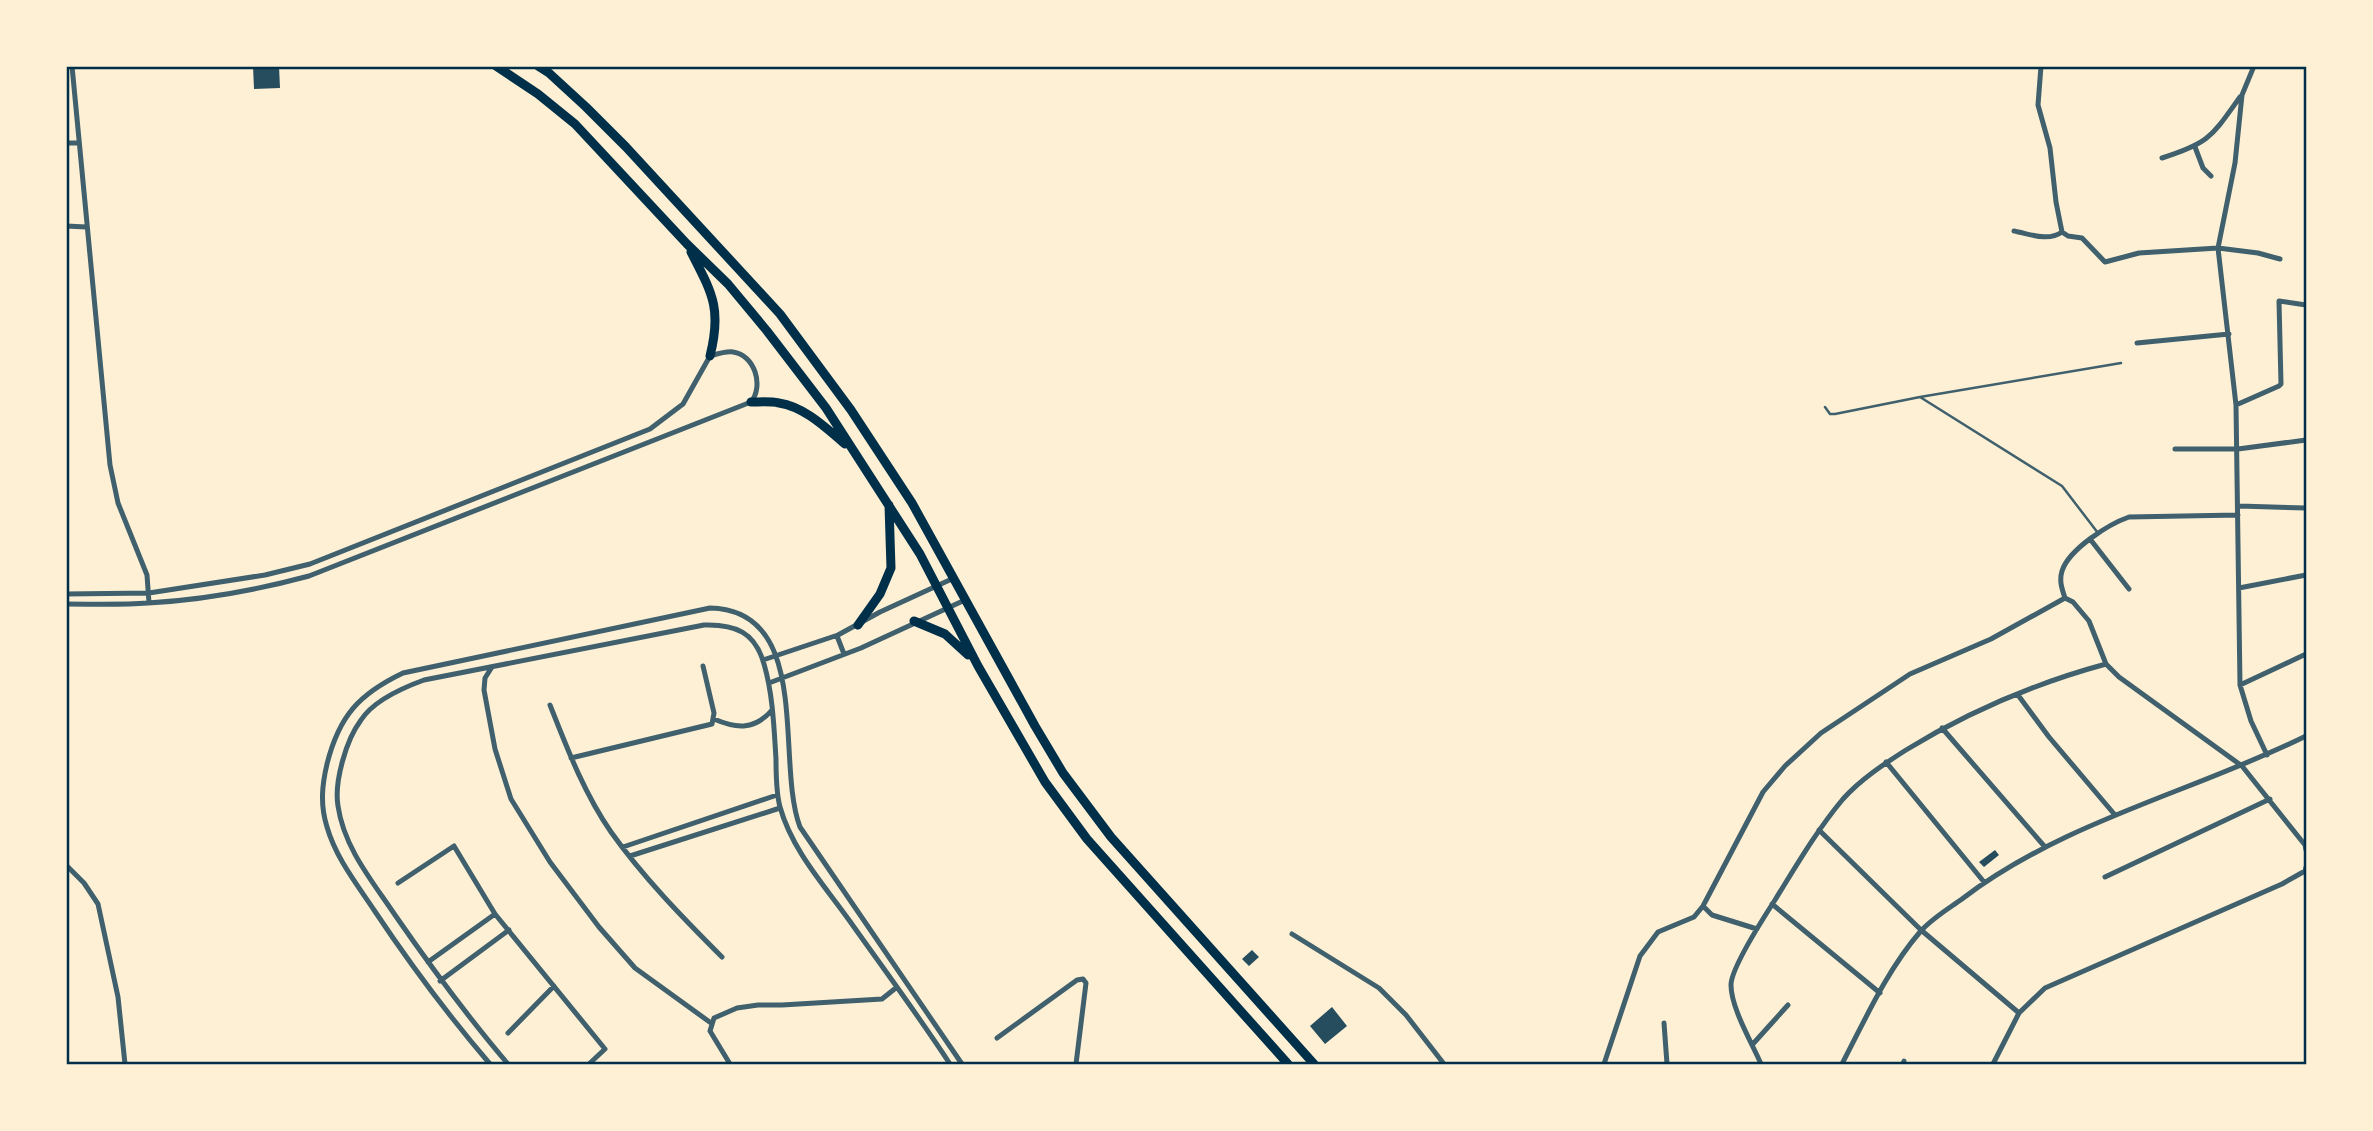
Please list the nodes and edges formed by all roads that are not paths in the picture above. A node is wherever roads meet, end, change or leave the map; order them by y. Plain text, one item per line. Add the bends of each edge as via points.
1 (72, 66) edge
2 (496, 66) edge
3 (538, 66) edge
4 (2040, 66) edge
5 (2254, 66) edge
6 (2242, 94) junction
7 (66, 143) edge
8 (79, 143) junction
9 (2194, 147) junction
10 (2162, 158) dead end
11 (2211, 176) dead end
12 (66, 226) edge
13 (86, 227) junction
14 (2014, 231) dead end
15 (2062, 232) junction
16 (687, 244) junction
17 (2218, 248) junction
18 (2280, 259) dead end
19 (2306, 305) edge
20 (2228, 334) junction
21 (2137, 344) dead end
22 (710, 355) junction
23 (2121, 363) dead end
24 (1920, 397) junction
25 (751, 402) junction
26 (2236, 405) junction
27 (1825, 407) dead end
28 (2306, 440) edge
29 (851, 449) junction
30 (2175, 449) dead end
31 (2238, 449) junction
32 (888, 503) junction
33 (2239, 506) junction
34 (2306, 508) edge
35 (2238, 515) junction
36 (2098, 533) junction
37 (2090, 539) junction
38 (2306, 575) edge
39 (954, 578) junction
40 (936, 586) junction
41 (2239, 588) junction
42 (2129, 589) dead end
43 (149, 593) junction
44 (66, 594) edge
45 (2065, 598) junction
46 (965, 600) junction
47 (149, 603) junction
48 (66, 604) edge
49 (948, 607) junction
50 (914, 621) junction
51 (858, 625) junction
52 (837, 636) junction
53 (844, 654) junction
54 (2306, 654) edge
55 (778, 656) junction
56 (763, 660) junction
57 (2106, 664) junction
58 (703, 666) dead end
59 (978, 666) junction
60 (492, 667) junction
61 (783, 677) junction
62 (769, 683) junction
63 (2240, 685) junction
64 (2018, 695) junction
65 (550, 705) dead end
66 (772, 710) junction
67 (714, 719) junction
68 (1942, 728) junction
69 (2306, 736) edge
70 (2267, 755) junction
71 (571, 758) junction
72 (1886, 762) junction
73 (2242, 766) junction
74 (777, 795) junction
75 (2270, 799) junction
76 (780, 808) junction
77 (2115, 815) junction
78 (1819, 830) junction
79 (623, 847) junction
80 (2045, 847) junction
81 (2306, 850) edge
82 (630, 856) junction
83 (66, 865) edge
84 (2306, 867) edge
85 (2105, 877) dead end
86 (1983, 882) junction
87 (398, 883) dead end
88 (1772, 904) junction
89 (1703, 906) junction
90 (495, 914) junction
91 (1757, 929) junction
92 (509, 930) junction
93 (1921, 930) junction
94 (1292, 934) dead end
95 (722, 957) dead end
96 (428, 962) junction
97 (440, 981) junction
98 (554, 986) junction
99 (897, 987) junction
100 (1880, 993) junction
101 (1788, 1005) dead end
102 (2019, 1013) junction
103 (711, 1023) junction
104 (1664, 1023) dead end
105 (508, 1033) dead end
106 (997, 1038) dead end
107 (1752, 1045) junction
108 (125, 1065) edge
109 (490, 1065) edge
110 (508, 1065) edge
111 (589, 1065) edge
112 (730, 1065) edge
113 (950, 1065) edge
114 (962, 1065) edge
115 (1076, 1065) edge
116 (1288, 1065) edge
117 (1314, 1065) edge
118 (1444, 1065) edge
119 (1604, 1065) edge
120 (1667, 1065) edge
121 (1761, 1065) edge
122 (1842, 1065) edge
123 (1993, 1065) edge

1 - 8 street
2 - 16 main road via 575,124
3 - 39 main road via 586,107 780,314 851,410
4 - 15 street via 2038,105 2050,148
5 - 6 street
6 - 9 street via 2210,136
6 - 17 street via 2235,163
7 - 8 street
8 - 13 street
9 - 10 street
9 - 11 street
12 - 13 street
13 - 43 street via 110,465
14 - 15 street via 2043,238
15 - 17 street via 2082,238 2105,262 2139,253
16 - 22 main road via 710,289 717,315
16 - 29 main road via 767,331
17 - 18 street
17 - 20 street
19 - 26 street via 2279,301 2281,384
20 - 21 street
20 - 26 street
22 - 25 street via 733,352 752,365 757,388
22 - 43 street via 683,404 650,429 310,564
23 - 24 lane
24 - 27 lane via 1835,415
24 - 36 lane via 2062,486
25 - 29 main road via 793,407 813,417
25 - 47 street via 309,576 246,591
26 - 31 street
28 - 31 street
29 - 32 main road
30 - 31 street
31 - 33 street
32 - 40 main road
32 - 51 main road via 891,568 880,594
33 - 34 street
33 - 35 street
35 - 36 street via 2129,517
35 - 41 street
36 - 37 street
37 - 42 street
37 - 45 street via 2063,569
38 - 41 street
39 - 40 street
39 - 46 main road
40 - 49 main road
40 - 51 street
41 - 63 street
43 - 44 street
43 - 47 street
45 - 57 street via 2089,621
45 - 89 street via 1991,639 1910,674 1821,733 1763,792
46 - 49 street
46 - 117 main road via 1042,738 1092,813
47 - 48 street
49 - 50 street
49 - 59 main road
50 - 53 street
50 - 59 main road via 945,634
51 - 52 street
52 - 53 street
52 - 55 street
53 - 61 street
54 - 63 street
55 - 56 street
55 - 61 street
55 - 109 street via 757,625 734,612 710,608 403,673 371,692 344,720 336,733 322,790 337,856 411,965
56 - 60 street via 747,635 727,625 704,625
56 - 62 street
57 - 64 street
57 - 73 street
58 - 67 street
59 - 116 main road via 1038,771 1087,839
60 - 96 street via 424,680 377,705 361,719 339,775 338,806 355,856
60 - 103 street via 484,690 495,750 511,799 550,862 635,968
61 - 62 street
61 - 114 street via 793,804 800,827
62 - 66 street
63 - 70 street
64 - 68 street
64 - 77 street
65 - 71 street
66 - 67 street via 748,727
66 - 74 street
67 - 71 street via 706,726
68 - 72 street
68 - 80 street
69 - 70 street
70 - 73 street
71 - 79 street
72 - 78 street via 1844,798
72 - 86 street
73 - 75 street
73 - 77 street
74 - 76 street
74 - 79 street
75 - 81 street
75 - 85 street
76 - 82 street
76 - 99 street via 812,869
77 - 80 street
78 - 88 street
78 - 93 street
79 - 82 street
80 - 86 street
82 - 95 street
83 - 108 street via 97,904 118,997
84 - 102 street via 2282,884 2045,988
86 - 93 street
87 - 90 street via 454,846
88 - 91 street
88 - 100 street
89 - 91 street via 1712,915
89 - 119 street via 1694,916 1658,932 1647,944
90 - 92 street
90 - 96 street
91 - 107 street via 1731,982
92 - 97 street
92 - 98 street
93 - 100 street
93 - 102 street
94 - 118 street via 1379,988
96 - 97 street
97 - 110 street
98 - 105 street
98 - 111 street via 605,1049
99 - 103 street via 882,999 737,1008
99 - 113 street
100 - 122 street
101 - 107 street
102 - 123 street
103 - 112 street via 710,1031
104 - 120 street
106 - 115 street via 1083,979
107 - 121 street

